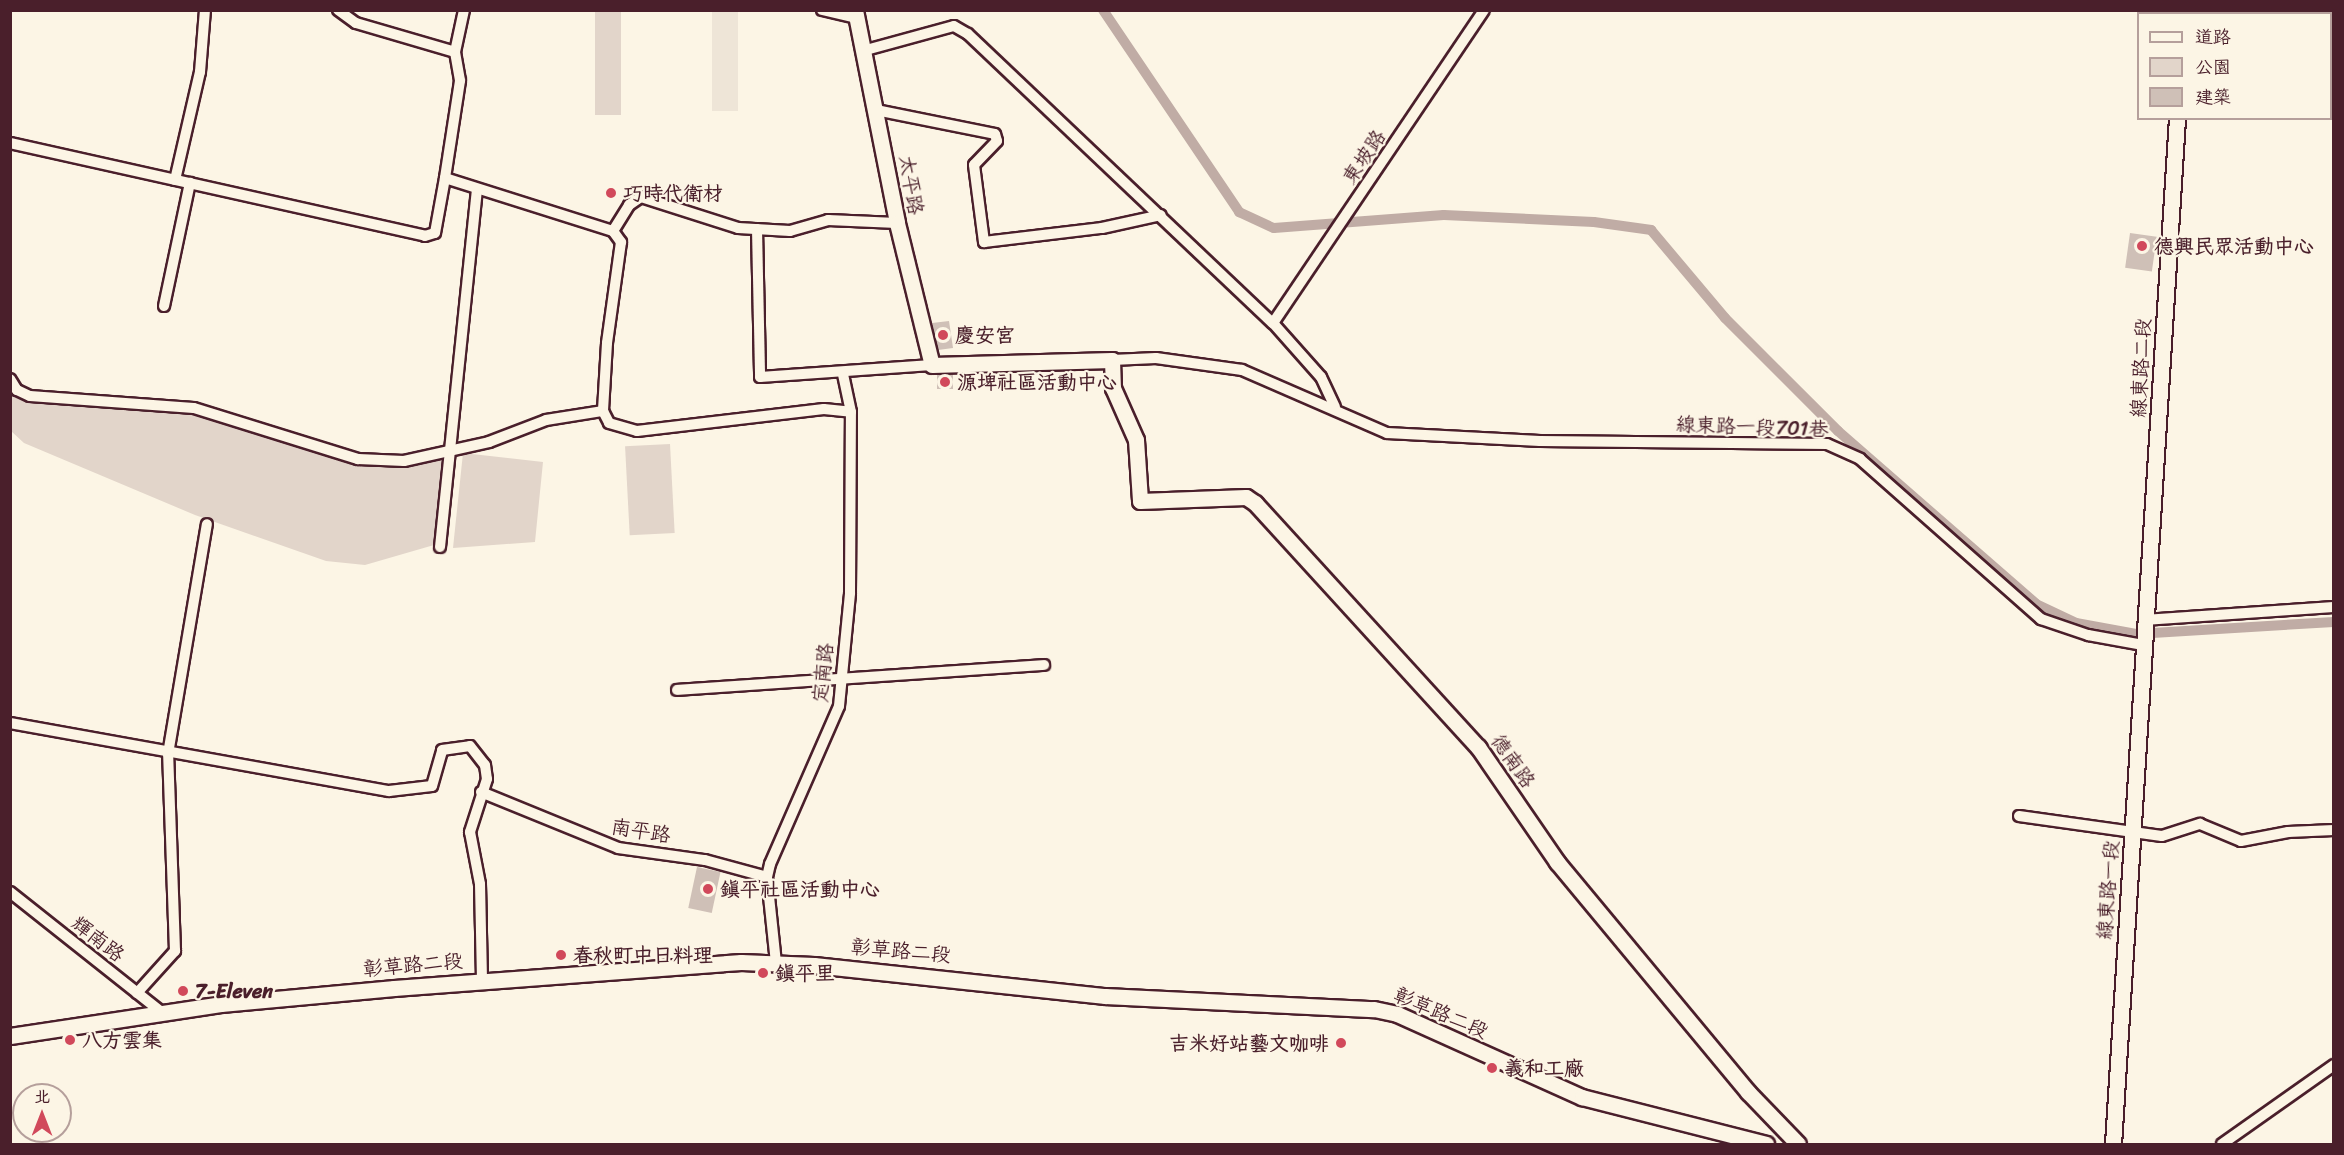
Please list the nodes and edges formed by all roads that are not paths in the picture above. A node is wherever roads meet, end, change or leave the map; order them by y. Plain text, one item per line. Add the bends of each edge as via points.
1 (205, 10) edge
2 (338, 10) edge
3 (464, 10) edge
4 (822, 10) edge
5 (1484, 10) edge
6 (856, 14) edge
7 (866, 50) junction
8 (455, 52) junction
9 (876, 110) junction
10 (2177, 120) edge
11 (10, 143) edge
12 (445, 178) junction
13 (175, 180) junction
14 (189, 183) junction
15 (477, 189) junction
16 (1161, 215) junction
17 (897, 223) junction
18 (757, 229) junction
19 (613, 231) junction
20 (164, 306) dead end
21 (1273, 323) junction
22 (1112, 360) junction
23 (932, 365) junction
24 (843, 373) junction
25 (10, 379) edge
26 (1335, 407) junction
27 (603, 411) junction
28 (851, 412) junction
29 (450, 451) junction
30 (207, 524) dead end
31 (440, 547) dead end
32 (2334, 607) edge
33 (2144, 620) junction
34 (2143, 641) junction
35 (1044, 665) dead end
36 (841, 681) junction
37 (677, 690) dead end
38 (10, 723) edge
39 (168, 754) junction
40 (481, 792) junction
41 (2019, 816) dead end
42 (2334, 830) edge
43 (2133, 831) junction
44 (767, 877) junction
45 (10, 892) edge
46 (776, 963) junction
47 (482, 980) junction
48 (137, 993) junction
49 (164, 1014) junction
50 (10, 1036) edge
51 (2334, 1065) edge
52 (1766, 1144) edge
53 (1798, 1144) edge
54 (2113, 1144) edge
55 (2222, 1144) edge

1 - 13 street via 200,72
2 - 8 street via 356,23
3 - 8 street
4 - 6 street
5 - 21 street, 東坡路
6 - 7 street, 太平路
7 - 9 street, 太平路
7 - 16 street via 954,26
8 - 12 street via 460,81
9 - 16 street via 995,134 997,141 974,165 984,242 1102,228
9 - 17 street, 太平路
10 - 33 street, 線東路二段
11 - 13 street
12 - 14 street via 435,233 425,237
12 - 15 street
13 - 14 street
14 - 20 street
15 - 19 street
15 - 29 street
16 - 21 street
17 - 18 street via 828,220 790,231
17 - 23 street, 太平路
18 - 19 street via 738,228 641,197 628,205
18 - 24 street via 760,378
19 - 27 street via 621,242 607,343
21 - 26 street via 1321,377
22 - 23 street
22 - 26 street, 線東路一段701巷 via 1156,358 1242,370
22 - 53 street, 德南路 via 1113,388 1136,440 1140,501 1246,497 1255,503 1478,747 1557,862 1748,1092
23 - 24 street
24 - 28 street, 定南路
25 - 29 street via 17,390 30,396 194,408 358,459 404,461
26 - 34 street, 線東路一段701巷 via 1387,433 1540,441 1827,444 1860,459 2041,619 2088,636
27 - 28 street via 609,423 637,431 824,409
27 - 29 street via 546,420
28 - 36 street, 定南路 via 850,593
29 - 31 street
30 - 39 street
32 - 33 street
33 - 34 street, 線東路二段
34 - 43 street, 線東路一段
35 - 36 street
36 - 37 street
36 - 44 street, 定南路 via 835,722 788,817
38 - 39 street
39 - 40 street via 389,791 432,786 442,750 470,746 485,765 487,779
39 - 48 street via 175,951
40 - 44 street, 南平路 via 618,849 705,860
40 - 47 street via 470,832 480,884
41 - 43 street
42 - 43 street via 2294,831 2241,841 2200,824 2187,825 2172,835
43 - 54 street, 線東路一段
44 - 46 street, 定南路
45 - 48 street, 輝南路
46 - 47 street, 彰草路二段
46 - 52 street, 彰草路二段 via 947,976 1106,996 1374,1009 1397,1014 1582,1097
47 - 49 street, 彰草路二段
48 - 49 street, 輝南路
49 - 50 street, 彰草路二段
51 - 55 street

